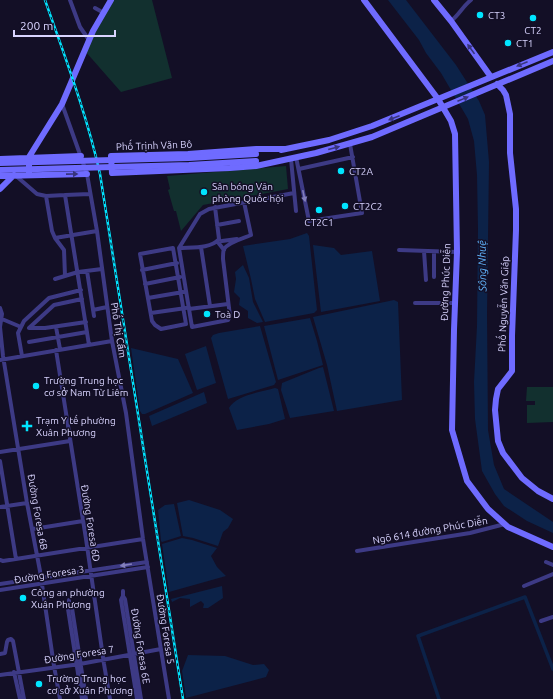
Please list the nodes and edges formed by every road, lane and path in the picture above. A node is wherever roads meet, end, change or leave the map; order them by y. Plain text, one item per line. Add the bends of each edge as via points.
1 (70, 0) edge
2 (111, 0) edge
3 (364, 0) edge
4 (434, 0) edge
5 (471, 0) edge
6 (95, 8) dead end
7 (104, 13) junction
8 (451, 21) junction
9 (87, 36) junction
10 (553, 52) edge
11 (553, 61) edge
12 (491, 77) junction
13 (498, 84) junction
14 (441, 98) junction
15 (62, 104) junction
16 (446, 106) junction
17 (350, 144) junction
18 (285, 149) junction
19 (81, 156) junction
20 (353, 157) junction
21 (29, 158) junction
22 (293, 158) junction
23 (0, 159) edge
24 (279, 161) junction
25 (0, 163) edge
26 (299, 169) junction
27 (0, 170) edge
28 (87, 174) junction
29 (14, 175) junction
30 (29, 175) junction
31 (0, 176) edge
32 (0, 189) edge
33 (294, 192) junction
34 (90, 194) junction
35 (65, 195) junction
36 (46, 196) junction
37 (244, 202) junction
38 (216, 207) junction
39 (296, 211) dead end
40 (239, 221) dead end
41 (218, 225) junction
42 (97, 231) junction
43 (72, 235) junction
44 (55, 238) junction
45 (240, 239) junction
46 (219, 240) junction
47 (228, 245) junction
48 (201, 247) junction
49 (179, 248) junction
50 (224, 250) junction
51 (400, 250) dead end
52 (424, 251) junction
53 (434, 252) junction
54 (457, 252) junction
55 (181, 262) junction
56 (176, 263) junction
57 (102, 269) junction
58 (142, 270) junction
59 (87, 271) junction
60 (78, 272) junction
61 (65, 276) junction
62 (183, 276) junction
63 (178, 277) junction
64 (434, 277) dead end
65 (55, 279) dead end
66 (426, 280) dead end
67 (145, 284) junction
68 (81, 290) junction
69 (181, 292) junction
70 (186, 292) junction
71 (148, 298) junction
72 (82, 299) junction
73 (414, 303) dead end
74 (455, 303) junction
75 (228, 304) junction
76 (210, 306) junction
77 (107, 307) junction
78 (0, 308) edge
79 (187, 308) junction
80 (93, 310) junction
81 (151, 313) junction
82 (94, 316) dead end
83 (2, 319) junction
84 (86, 322) junction
85 (0, 327) edge
86 (21, 327) junction
87 (56, 327) junction
88 (0, 332) edge
89 (87, 332) junction
90 (58, 337) junction
91 (112, 341) junction
92 (29, 342) dead end
93 (89, 345) junction
94 (58, 350) junction
95 (22, 356) junction
96 (2, 359) edge
97 (70, 441) junction
98 (18, 449) junction
99 (0, 452) edge
100 (0, 461) edge
101 (553, 499) edge
102 (27, 503) junction
103 (7, 506) junction
104 (0, 507) edge
105 (83, 521) junction
106 (505, 524) junction
107 (33, 529) junction
108 (143, 539) junction
109 (553, 547) edge
110 (88, 548) junction
111 (357, 551) dead end
112 (38, 556) junction
113 (16, 559) junction
114 (0, 560) edge
115 (546, 562) dead end
116 (148, 564) junction
117 (553, 565) edge
118 (90, 571) junction
119 (553, 574) edge
120 (91, 576) junction
121 (41, 578) junction
122 (0, 584) edge
123 (42, 584) junction
124 (524, 586) dead end
125 (0, 590) edge
126 (123, 594) dead end
127 (69, 600) dead end
128 (553, 617) edge
129 (541, 621) dead end
130 (161, 649) junction
131 (1, 654) edge
132 (132, 654) junction
133 (103, 659) junction
134 (78, 664) junction
135 (54, 666) junction
136 (16, 672) junction
137 (0, 674) edge
138 (20, 699) edge
139 (24, 699) edge
140 (60, 699) edge
141 (82, 699) edge
142 (86, 699) edge
143 (110, 699) edge
144 (137, 699) edge
145 (141, 699) edge
146 (169, 699) edge

1 - 9 street via 80,27
2 - 7 main road
3 - 14 main road, Đường Phúc Diễn
4 - 8 main road
5 - 8 street
6 - 7 street
7 - 9 main road
12 -> 8 main road
9 - 15 main road
10 -> 12 main road, Phố Trịnh Văn Bô
11 - 13 main road, Phố Trịnh Văn Bô
12 - 14 main road, Phố Trịnh Văn Bô
16 -> 13 main road, Phố Trịnh Văn Bô
13 - 101 main road, Phố Nguyễn Văn Giáp via 506,96 510,114 510,153 516,210 512,372 498,389 495,410 498,441 503,453 522,478
14 - 16 main road, Đường Phúc Diễn
14 -> 18 main road, Phố Trịnh Văn Bô via 346,135
15 - 19 street, Phố Thị Cẩm
15 - 21 main road
16 - 17 main road, Phố Trịnh Văn Bô
16 - 54 main road, Đường Phúc Diễn via 455,134
17 - 20 street
22 -> 17 main road, Phố Trịnh Văn Bô
18 - 24 main road, Phố Trịnh Văn Bô via 111,156 112,173 230,168
18 - 25 main road, Phố Trịnh Văn Bô, bridge via 256,154 189,158
19 - 21 main road
19 - 28 street, Phố Thị Cẩm
20 - 26 street
26 -> 20 street via 309,221 362,213
21 - 23 main road
21 - 30 main road
22 - 24 main road, Phố Trịnh Văn Bô
22 - 26 street
22 - 33 street
24 - 27 main road, Phố Trịnh Văn Bô, bridge
30 -> 28 main road
28 - 34 street, Phố Thị Cẩm
29 - 30 main road
29 - 31 main road
29 - 32 main road
29 - 36 street via 36,194
33 - 37 street
33 - 39 street
34 - 35 street
34 - 42 street, Phố Thị Cẩm
35 - 36 street
35 - 43 street
36 - 44 street
37 - 38 street
37 - 45 street via 251,236
38 - 41 street
38 - 49 street via 200,214
40 - 41 street
41 - 46 street
42 - 43 street
42 - 57 street, Phố Thị Cẩm
43 - 44 street
43 - 60 street
44 - 61 street via 64,250
45 - 46 street
45 - 47 street
46 - 47 street
46 - 48 street
46 - 50 street
47 - 50 street
48 - 49 street
48 - 76 street
49 - 55 street
50 - 75 street
51 - 52 street
52 - 53 street
52 - 66 street
53 - 54 street
53 - 64 street
54 - 74 main road, Đường Phúc Diễn
55 - 56 street
55 - 62 street
56 - 58 street
56 - 58 street via 173,248 140,254
56 - 63 street
57 - 59 street
57 - 77 street, Phố Thị Cẩm
58 - 67 street
59 - 60 street
59 - 80 street
60 - 61 street
60 - 68 street
61 - 65 street
62 - 63 street
62 - 70 street
63 - 67 street
63 - 69 street
67 - 71 street
68 - 72 street
68 - 86 street via 49,298 24,321
69 - 70 street
69 - 71 street
69 - 79 street
70 - 79 street
71 - 81 street
72 - 84 street
72 - 87 street via 54,306 29,328
73 - 74 street
74 - 106 main road, Đường Phúc Diễn via 452,430 467,481 488,509
75 - 76 street
75 - 79 street via 228,320 192,327
76 - 79 street
77 - 80 street
77 - 91 street, Phố Thị Cẩm
78 - 83 street
79 - 81 street
79 - 81 street via 186,324 161,329 152,321
80 - 82 street
83 - 85 street, Đường Foresa 6B
83 - 86 street
84 - 87 street
84 - 89 street
85 - 88 street, Đường Foresa 6B
86 - 95 street via 18,333
87 - 90 street, Đường Foresa 6D
88 - 96 street, Đường Foresa 6B
89 - 90 street
89 - 93 street
90 - 92 street
90 - 94 street, Đường Foresa 6D
91 - 93 street
91 - 108 street, Phố Thị Cẩm via 126,412
93 - 94 street
94 - 95 street
94 - 97 street, Đường Foresa 6D
95 - 96 street
96 - 98 street, Đường Foresa 6B
97 - 98 street
97 - 105 street, Đường Foresa 6D
98 - 99 street
98 - 102 street, Đường Foresa 6B
100 - 103 street
102 - 103 street
102 - 107 street, Đường Foresa 6B
103 - 104 street
103 - 113 street
105 - 107 street
105 - 110 street, Đường Foresa 6D
106 - 109 main road, Đường Phúc Diễn
106 - 111 street, Ngõ 614 đường Phúc Diễn
107 - 112 street, Đường Foresa 6B
108 - 110 street
108 - 116 street, Phố Thị Cẩm
110 - 112 street
110 - 118 street, Đường Foresa 6D
112 - 113 street
112 - 121 street, Đường Foresa 6B
113 - 114 street
115 - 117 street
116 -> 118 street, Đường Foresa 3
116 - 120 street, Đường Foresa 3
116 - 130 street, Đường Foresa 5
118 - 120 street, Đường Foresa 6D
118 - 121 street, Đường Foresa 3
119 - 124 street
120 - 123 street, Đường Foresa 3
120 - 133 street, Đường Foresa 6D
121 - 122 street, Đường Foresa 3
121 - 123 street, Đường Foresa 6B
123 - 125 street, Đường Foresa 3
123 - 135 street, Đường Foresa 6B
126 - 132 street, Đường Foresa 6E via 121,600
127 - 134 street via 68,609
128 - 129 street
130 - 132 street, Đường Foresa 7
130 - 146 street, Đường Foresa 5
131 - 136 street via 5,653 8,640 11,639
132 - 133 street, Đường Foresa 7
132 - 144 street, Đường Foresa 6E
132 - 145 street, Đường Foresa 6E
133 - 134 street, Đường Foresa 7
133 - 143 street, Đường Foresa 6D
134 - 135 street, Đường Foresa 7
134 - 141 street
134 - 142 street
135 - 136 street, Đường Foresa 7
135 - 140 street, Đường Foresa 6B
136 - 137 street, Đường Foresa 7
136 - 138 street
136 - 139 street

